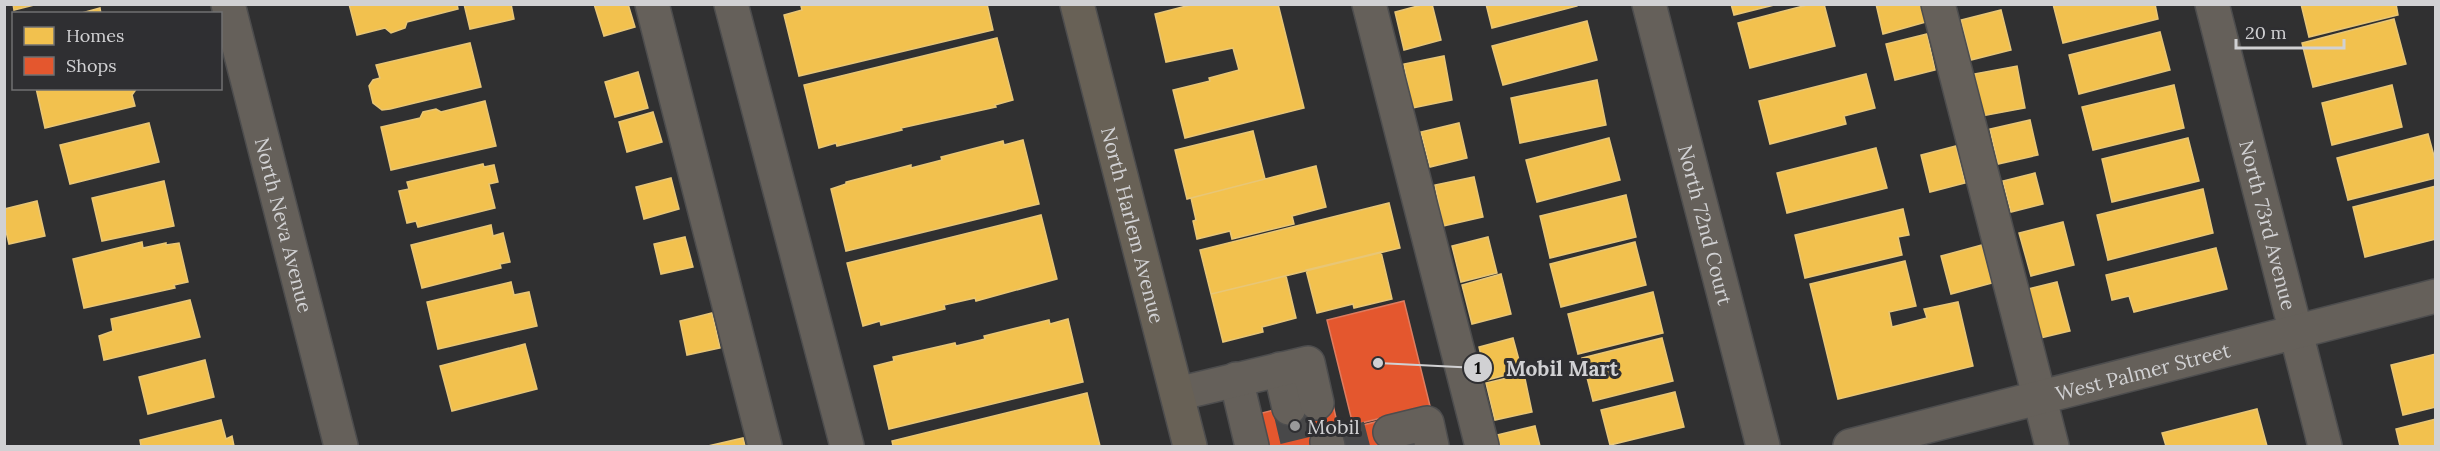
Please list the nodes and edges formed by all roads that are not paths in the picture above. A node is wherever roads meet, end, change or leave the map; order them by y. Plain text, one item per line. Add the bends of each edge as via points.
1 (228, 4) edge
2 (652, 4) edge
3 (731, 4) edge
4 (1077, 4) edge
5 (1369, 4) edge
6 (1649, 4) edge
7 (1938, 4) edge
8 (2212, 4) edge
9 (2436, 296) edge
10 (2296, 332) junction
11 (1236, 379) junction
12 (1177, 394) junction
13 (2039, 398) junction
14 (1303, 405) tunnel mouth
15 (1389, 432) tunnel mouth
16 (341, 447) edge
17 (765, 447) edge
18 (847, 447) edge
19 (1190, 447) edge
20 (1252, 447) edge
21 (1432, 447) edge
22 (1482, 447) edge
23 (1763, 447) edge
24 (1850, 447) edge
25 (2052, 447) edge
26 (2325, 447) edge

1 - 16 street, North Neva Avenue
2 - 17 street
3 - 18 street
4 - 12 main road, North Harlem Avenue
5 - 22 street
6 - 23 street, North 72nd Court
7 - 13 street
8 - 10 street, North 73rd Avenue
9 - 10 street, West Palmer Street
10 - 13 street, West Palmer Street
10 - 26 street, North 73rd Avenue
11 - 12 street
11 - 14 street via 1308,363
11 - 20 street
12 - 19 main road, North Harlem Avenue
13 - 24 street, West Palmer Street
13 - 25 street
15 - 21 street via 1426,423

